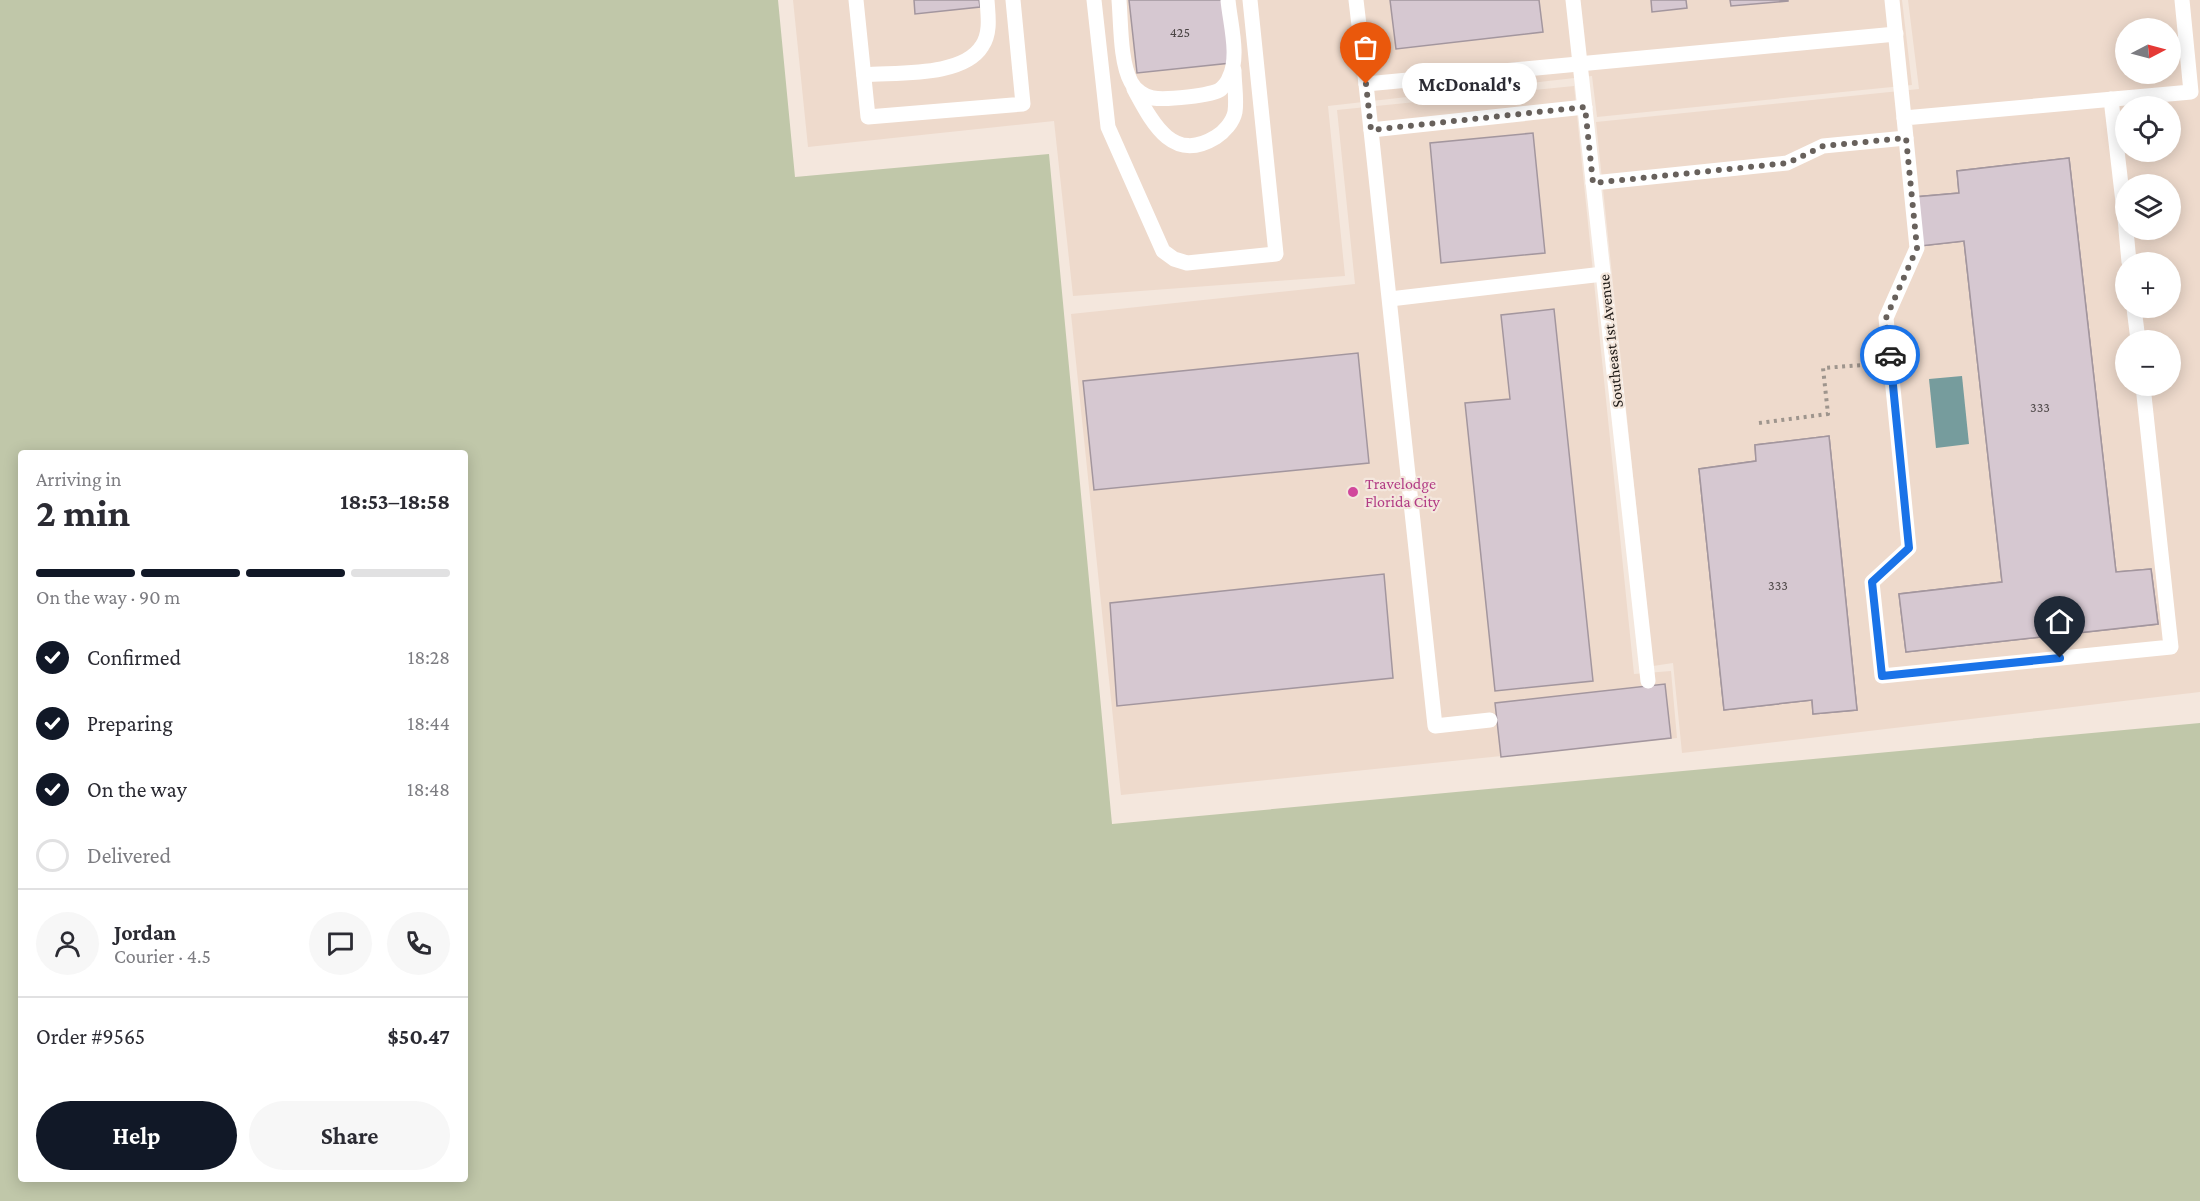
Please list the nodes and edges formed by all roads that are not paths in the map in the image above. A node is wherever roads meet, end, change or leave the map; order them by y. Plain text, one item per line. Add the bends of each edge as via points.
1 (856, 0) edge
2 (987, 0) edge
3 (1012, 0) edge
4 (1094, 0) edge
5 (1119, 0) edge
6 (1228, 0) edge
7 (1250, 0) edge
8 (1356, 0) edge
9 (1573, 0) edge
10 (1892, 0) edge
11 (2182, 0) edge
12 (1896, 34) junction
13 (1580, 64) junction
14 (1234, 66) junction
15 (864, 75) junction
16 (1131, 84) junction
17 (1366, 84) junction
18 (2111, 99) junction
19 (1585, 107) junction
20 (1904, 118) junction
21 (1371, 130) junction
22 (1906, 138) junction
23 (2120, 174) edge
24 (1593, 183) junction
25 (1603, 274) junction
26 (1390, 299) junction
27 (2144, 396) edge
28 (1648, 681) dead end
29 (1490, 720) dead end

1 - 15 lane
2 - 15 lane via 984,45 972,58 943,69
3 - 15 lane via 1023,104 868,117
4 - 7 lane via 1108,127 1163,251 1187,263 1276,254
5 - 16 lane
6 - 14 lane
8 - 17 lane
9 - 13 lane, Southeast 1st Avenue
10 - 12 lane
11 - 18 lane via 2191,92
12 - 13 lane
12 - 20 lane
13 - 17 lane
13 - 19 lane, Southeast 1st Avenue
14 - 16 lane via 1221,90 1210,94 1152,98
14 - 16 lane via 1235,114 1224,132 1190,146 1170,140 1153,125
17 - 21 lane
18 - 20 lane
18 - 23 lane
19 - 21 lane
19 - 24 lane, Southeast 1st Avenue
20 - 22 lane
21 - 26 lane
22 - 24 lane via 1823,146 1788,163
22 - 27 lane via 1917,248 1886,318 1909,548 1872,582 1882,676 2171,647
24 - 25 lane, Southeast 1st Avenue
25 - 26 lane
25 - 28 lane, Southeast 1st Avenue
26 - 29 lane via 1435,726

